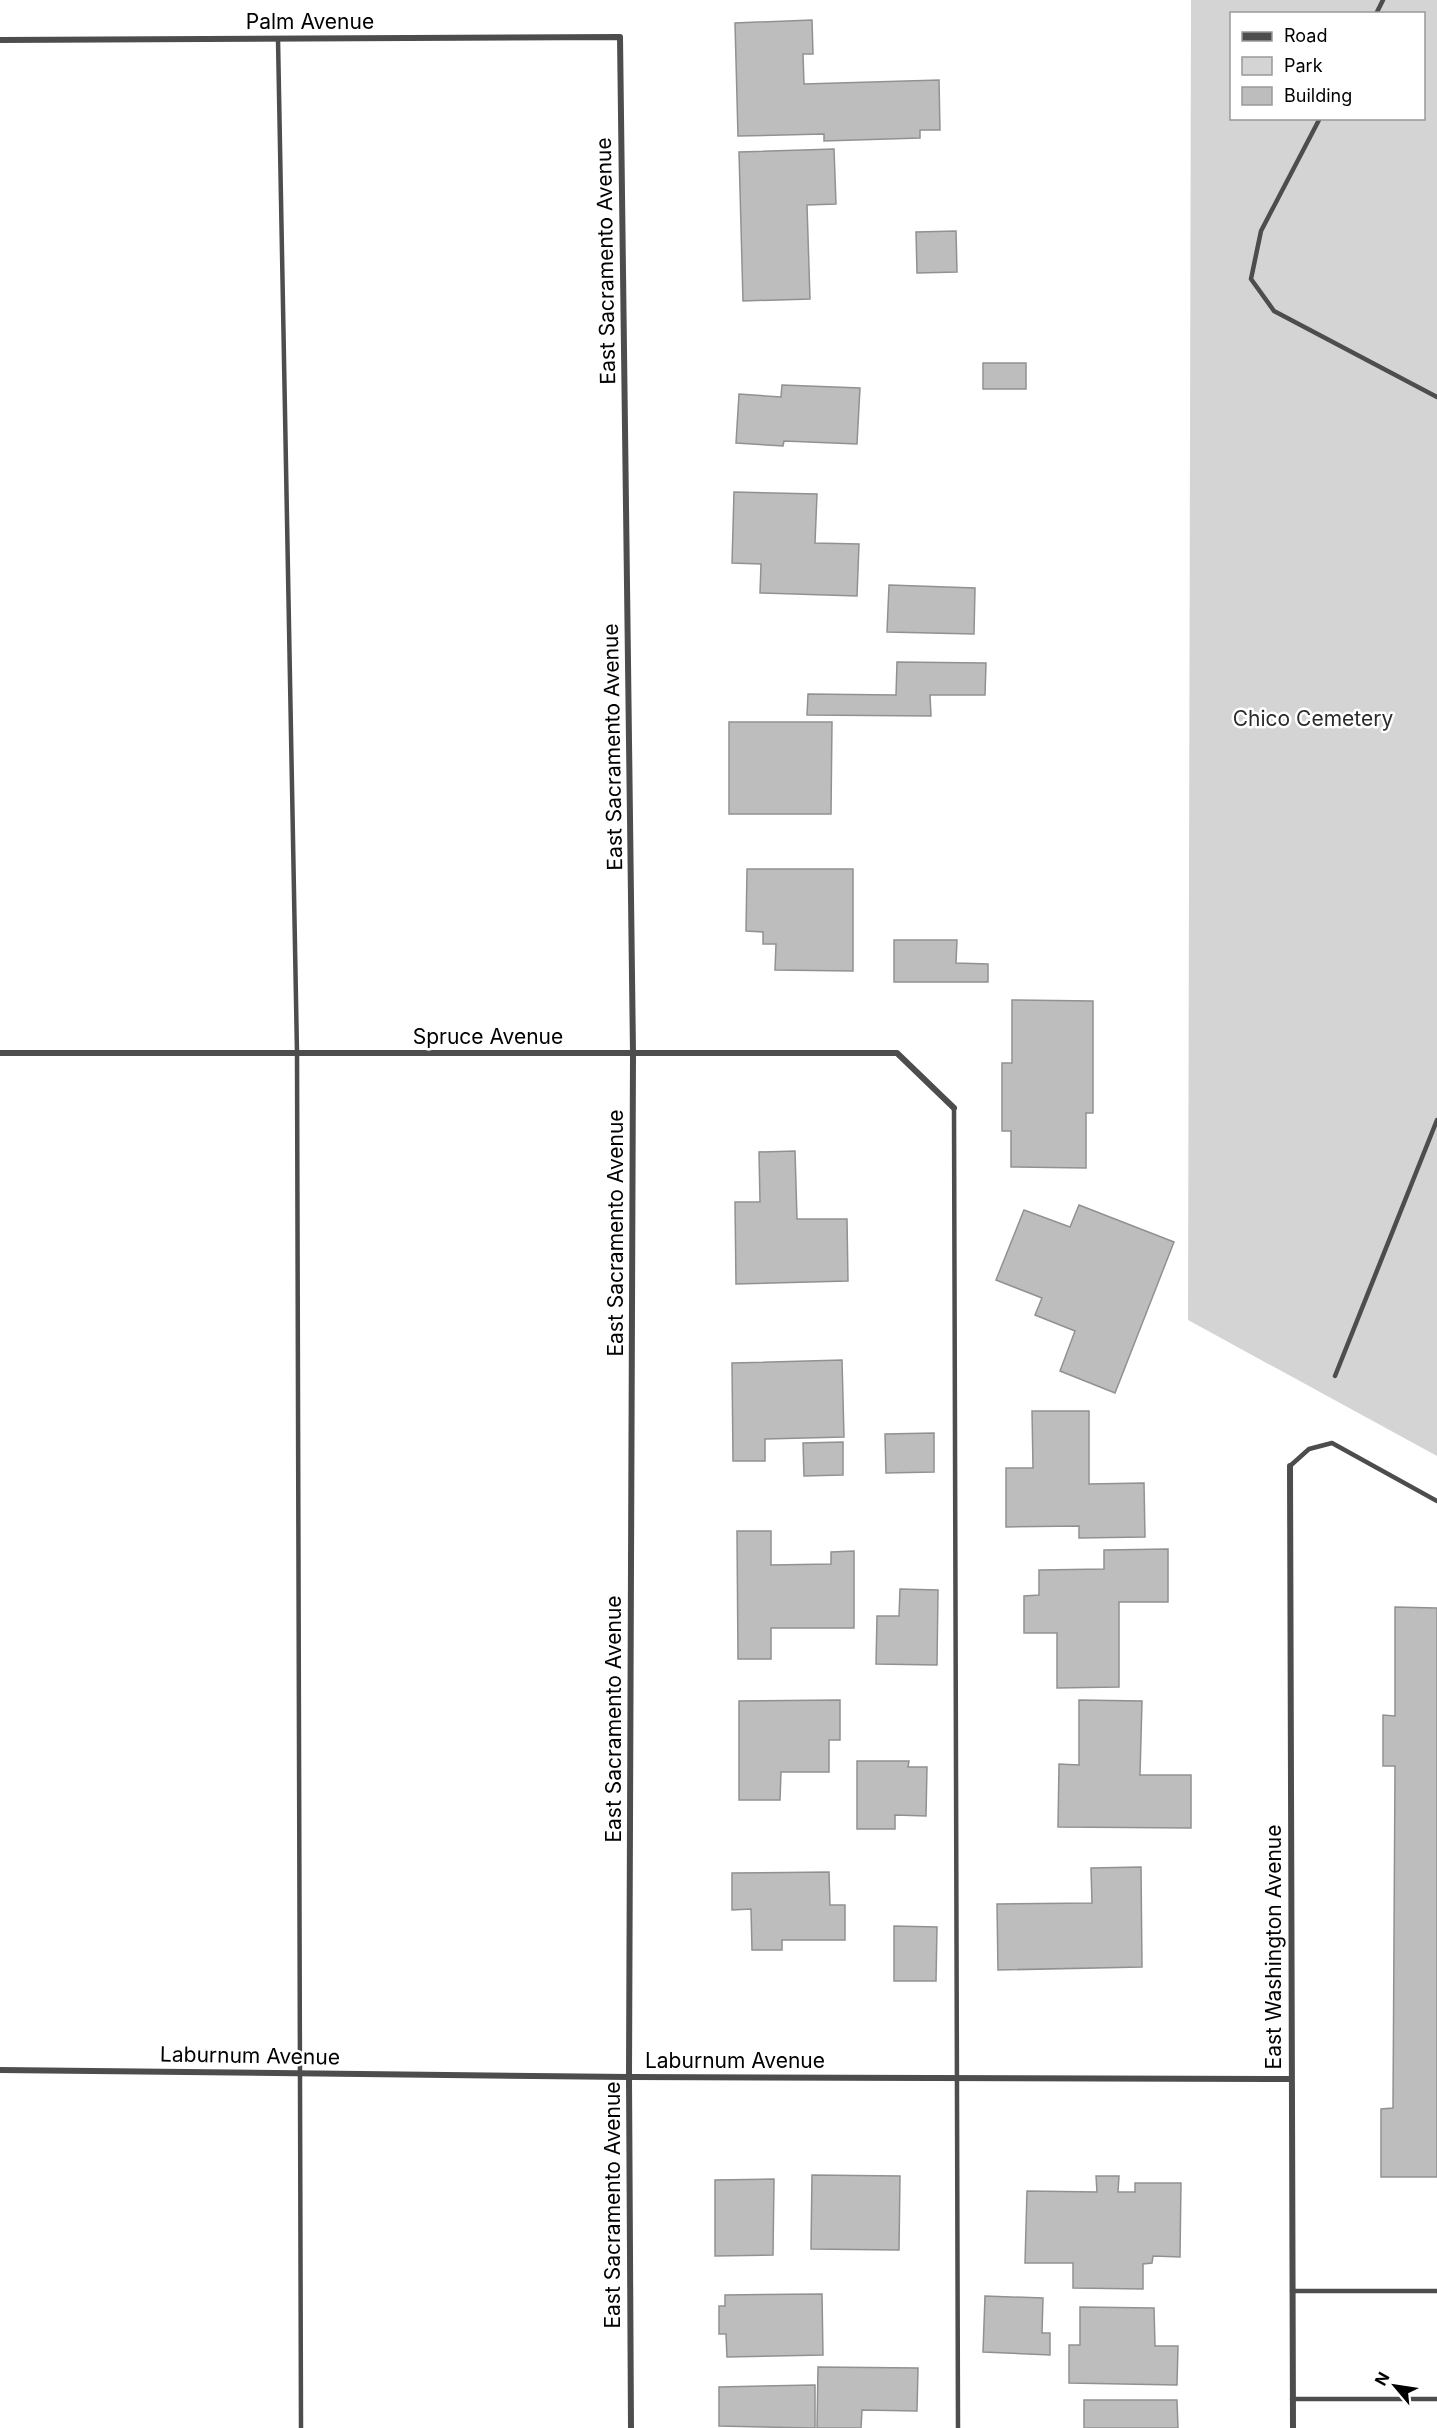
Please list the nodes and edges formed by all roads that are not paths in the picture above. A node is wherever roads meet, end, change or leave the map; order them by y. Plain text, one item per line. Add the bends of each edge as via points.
1 (620, 37) joint
2 (278, 39) junction
3 (0, 40) edge
4 (1319, 120) edge
5 (1437, 397) edge
6 (0, 1053) edge
7 (297, 1053) junction
8 (633, 1053) junction
9 (954, 1108) joint
10 (1437, 1120) edge
11 (1335, 1376) dead end
12 (1290, 1466) joint
13 (1437, 1501) edge
14 (0, 2070) edge
15 (299, 2073) junction
16 (629, 2077) junction
17 (957, 2078) junction
18 (1291, 2079) junction
19 (1292, 2291) junction
20 (1437, 2291) edge
21 (1292, 2399) junction
22 (1437, 2399) edge
23 (302, 2428) edge
24 (631, 2428) edge
25 (958, 2428) edge
26 (1293, 2428) edge

1 - 2 street, Palm Avenue
1 - 8 street, East Sacramento Avenue
2 - 3 street, Palm Avenue
2 - 7 lane
4 - 5 lane via 1261,231 1251,279 1274,311
6 - 7 street, Spruce Avenue
7 - 8 street, Spruce Avenue
7 - 15 lane
8 - 9 street, Spruce Avenue via 897,1053
8 - 16 street, East Sacramento Avenue
9 - 17 lane
10 - 11 lane
12 - 13 lane via 1309,1449 1332,1443
12 - 18 street, East Washington Avenue
14 - 15 street, Laburnum Avenue
15 - 16 street, Laburnum Avenue
15 - 23 lane
16 - 17 street, Laburnum Avenue
16 - 24 street, East Sacramento Avenue
17 - 18 street, Laburnum Avenue
17 - 25 lane
18 - 19 street, East Washington Avenue
19 - 20 lane
19 - 21 street, East Washington Avenue
21 - 22 lane
21 - 26 street, East Washington Avenue

